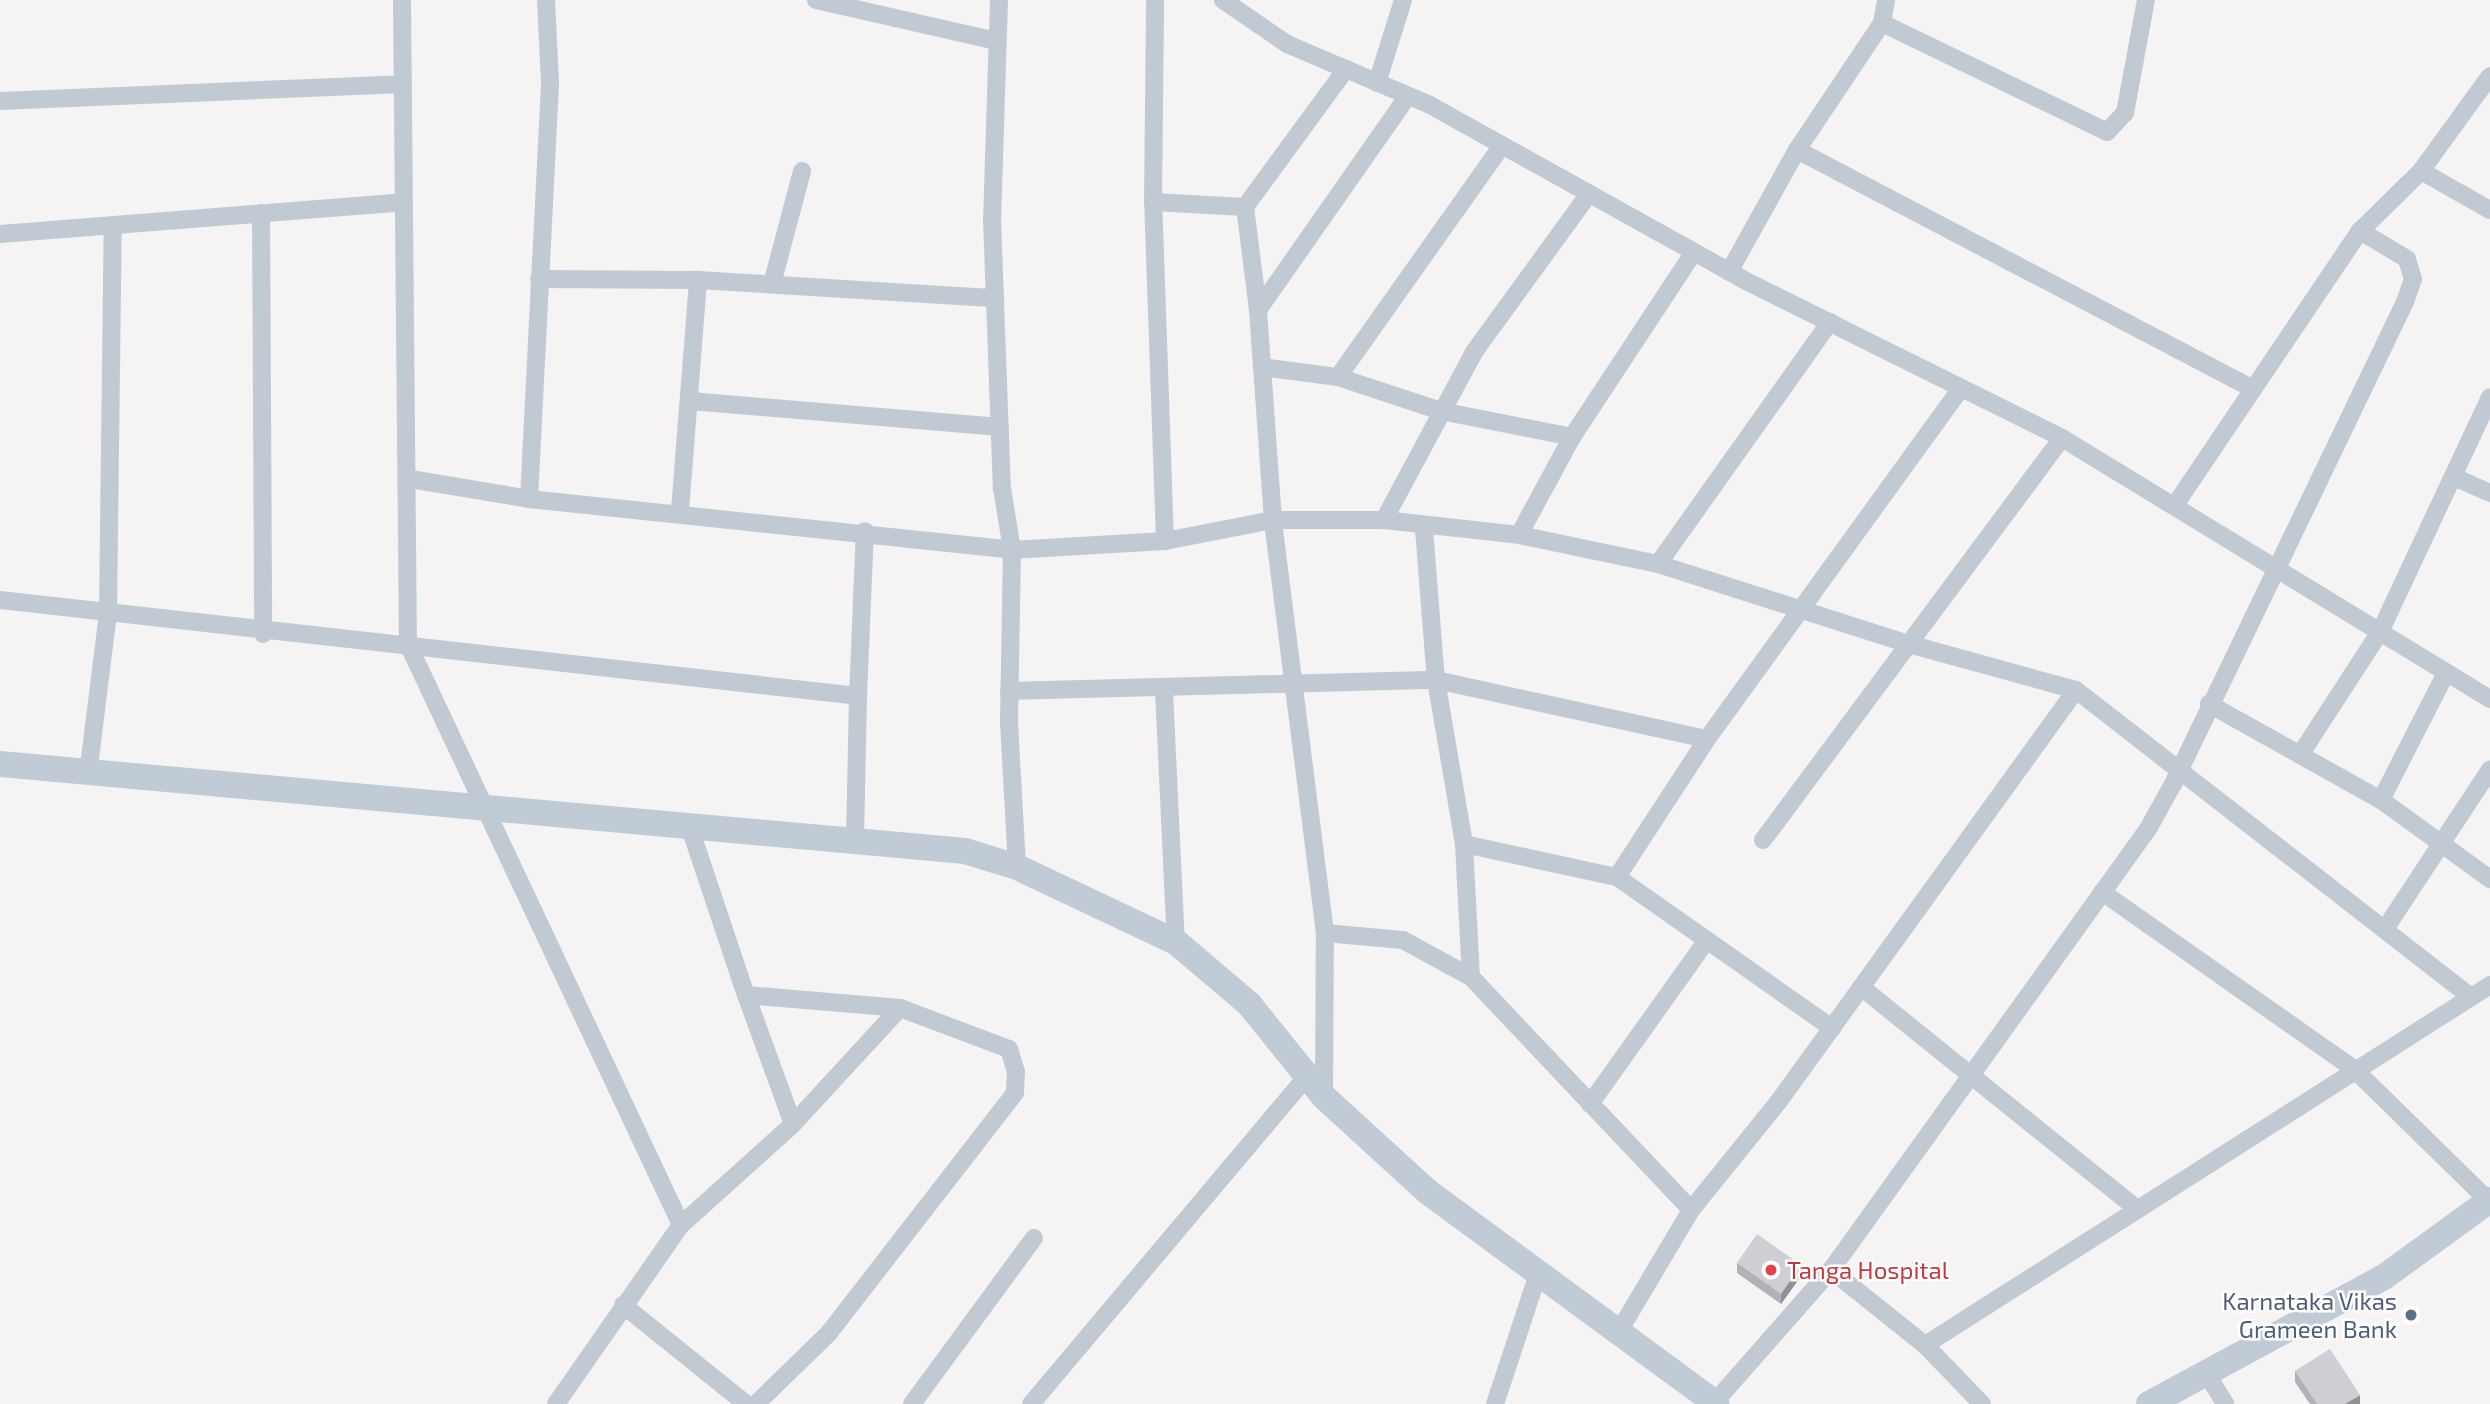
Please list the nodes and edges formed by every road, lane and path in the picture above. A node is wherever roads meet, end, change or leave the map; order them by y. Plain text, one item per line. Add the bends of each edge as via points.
1 (402, 0) edge
2 (546, 0) edge
3 (999, 0) edge
4 (1155, 0) edge
5 (1223, 0) edge
6 (1403, 0) edge
7 (1886, 0) edge
8 (2146, 0) edge
9 (825, 1) edge
10 (1882, 23) junction
11 (996, 41) junction
12 (1346, 69) junction
13 (2490, 76) edge
14 (1377, 83) junction
15 (403, 84) junction
16 (1408, 96) junction
17 (0, 101) edge
18 (1502, 145) junction
19 (1797, 150) junction
20 (802, 171) dead end
21 (2421, 171) junction
22 (1588, 194) junction
23 (404, 202) junction
24 (1153, 202) junction
25 (1245, 207) junction
26 (2490, 210) edge
27 (261, 213) junction
28 (113, 225) junction
29 (2360, 231) junction
30 (0, 234) edge
31 (1694, 252) junction
32 (1729, 272) junction
33 (538, 279) junction
34 (698, 280) junction
35 (772, 284) junction
36 (995, 298) junction
37 (1258, 310) junction
38 (1830, 323) junction
39 (1262, 367) junction
40 (1338, 377) junction
41 (1961, 388) junction
42 (2253, 390) junction
43 (2490, 397) edge
44 (690, 401) junction
45 (1441, 411) junction
46 (1000, 427) junction
47 (1572, 437) junction
48 (2062, 438) junction
49 (2454, 477) junction
50 (410, 479) junction
51 (2490, 493) edge
52 (528, 499) junction
53 (2175, 505) junction
54 (680, 510) junction
55 (1273, 520) junction
56 (1384, 520) junction
57 (1424, 529) junction
58 (865, 531) junction
59 (1519, 535) junction
60 (1165, 541) junction
61 (1012, 551) junction
62 (1658, 564) junction
63 (2273, 568) junction
64 (0, 600) edge
65 (1800, 611) junction
66 (108, 613) junction
67 (2380, 632) junction
68 (263, 634) junction
69 (1905, 643) junction
70 (408, 644) junction
71 (2446, 673) junction
72 (1436, 680) junction
73 (1293, 686) junction
74 (2076, 690) junction
75 (1009, 691) junction
76 (1164, 691) junction
77 (858, 696) junction
78 (2490, 699) edge
79 (2209, 704) junction
80 (1707, 739) junction
81 (2300, 755) junction
82 (0, 764) edge
83 (2181, 767) junction
84 (2490, 770) edge
85 (88, 774) junction
86 (2381, 800) junction
87 (486, 813) junction
88 (691, 831) junction
89 (1763, 840) dead end
90 (855, 842) junction
91 (1464, 844) junction
92 (2442, 844) junction
93 (1017, 867) junction
94 (1617, 877) junction
95 (2490, 879) edge
96 (2102, 892) junction
97 (2385, 929) junction
98 (1325, 933) junction
99 (1707, 940) junction
100 (1177, 942) junction
101 (1471, 977) junction
102 (2490, 985) edge
103 (1861, 987) junction
104 (746, 995) junction
105 (2471, 997) junction
106 (900, 1008) junction
107 (1832, 1028) junction
108 (2355, 1070) junction
109 (1307, 1076) junction
110 (1969, 1077) junction
111 (1324, 1097) junction
112 (1590, 1104) junction
113 (793, 1124) junction
114 (2490, 1201) edge
115 (2137, 1209) junction
116 (1691, 1210) junction
117 (681, 1225) junction
118 (1034, 1238) dead end
119 (1831, 1270) junction
120 (1538, 1273) junction
121 (623, 1305) junction
122 (1618, 1333) junction
123 (1925, 1345) junction
124 (2206, 1373) junction
125 (1716, 1403) edge
126 (556, 1404) edge
127 (746, 1404) edge
128 (756, 1404) edge
129 (912, 1404) edge
130 (1031, 1404) edge
131 (1495, 1404) edge
132 (1982, 1404) edge
133 (2149, 1404) edge
134 (2225, 1404) edge

1 - 15 street
2 - 33 street via 550,82
3 - 11 street
4 - 24 street
5 - 12 street via 1287,44
6 - 14 street
7 - 10 street
8 - 10 street via 2125,113 2107,132
9 - 11 street
10 - 19 street
11 - 36 street
12 - 14 street
12 - 25 street
13 - 21 street
14 - 16 street
15 - 17 street
15 - 23 street
16 - 18 street
16 - 37 street
18 - 22 street
18 - 40 street
19 - 32 street
19 - 42 street
20 - 35 street
21 - 26 street
21 - 29 street
22 - 31 street
22 - 45 street via 1474,352
23 - 27 street
23 - 50 street
24 - 25 street
24 - 60 street
25 - 37 street
27 - 28 street
27 - 68 street
28 - 30 street
28 - 66 street
29 - 42 street
29 - 63 street via 2407,259 2413,279
31 - 32 street
31 - 47 street
32 - 38 street
33 - 34 street
33 - 52 street
34 - 35 street
34 - 44 street
35 - 36 street
36 - 46 street
37 - 39 street
38 - 41 street
38 - 62 street
39 - 40 street
39 - 55 street
40 - 45 street
41 - 48 street
41 - 65 street
42 - 53 street
43 - 49 street
44 - 46 street
44 - 54 street
45 - 47 street
45 - 56 street
46 - 61 street
47 - 59 street
48 - 53 street
48 - 69 street
49 - 51 street
49 - 67 street
50 - 52 street
50 - 70 street
52 - 54 street
53 - 63 street
54 - 58 street
55 - 56 street
55 - 60 street
55 - 73 street
56 - 57 street
57 - 59 street
57 - 72 street
58 - 61 street
58 - 77 street
59 - 62 street
60 - 61 street
61 - 75 street
62 - 65 street
63 - 67 street
63 - 79 street
64 - 66 street
65 - 69 street
65 - 80 street
66 - 68 street
66 - 85 street
67 - 71 street
67 - 81 street
68 - 70 street
69 - 74 street
69 - 89 street
70 - 77 street
70 - 87 street
71 - 78 street
71 - 86 street
72 - 73 street
72 - 80 street
72 - 91 street
73 - 76 street
73 - 98 street
74 - 83 street
74 - 103 street
75 - 76 street
75 - 93 street
76 - 100 street
77 - 90 street
79 - 81 street
79 - 83 street
80 - 94 street
81 - 86 street
82 - 85 street
83 - 96 street via 2148,829
83 - 97 street
84 - 92 street
85 - 87 street
86 - 92 street
87 - 88 street
87 - 117 street
88 - 90 street
88 - 104 street
90 - 93 street via 965,851
91 - 94 street
91 - 101 street
92 - 95 street
92 - 97 street
93 - 100 street
94 - 99 street
96 - 108 street
96 - 110 street
97 - 105 street
98 - 101 street via 1403,940
98 - 111 street
99 - 107 street
99 - 112 street
100 - 109 street via 1250,1004
101 - 112 street
102 - 105 street
103 - 107 street
103 - 110 street
104 - 106 street
104 - 113 street
105 - 108 street
106 - 113 street
106 - 128 street via 1009,1049 1016,1093 830,1334
107 - 116 street
108 - 114 street
108 - 115 street
109 - 111 street
109 - 130 street
110 - 115 street
110 - 119 street
111 - 120 street via 1428,1192
112 - 116 street
113 - 117 street
114 - 124 street via 2384,1277
115 - 123 street
116 - 122 street
117 - 121 street
118 - 129 street
119 - 123 street
119 - 125 street
120 - 122 street
120 - 131 street
121 - 126 street
121 - 127 street
122 - 125 street
123 - 132 street
124 - 133 street
124 - 134 street

